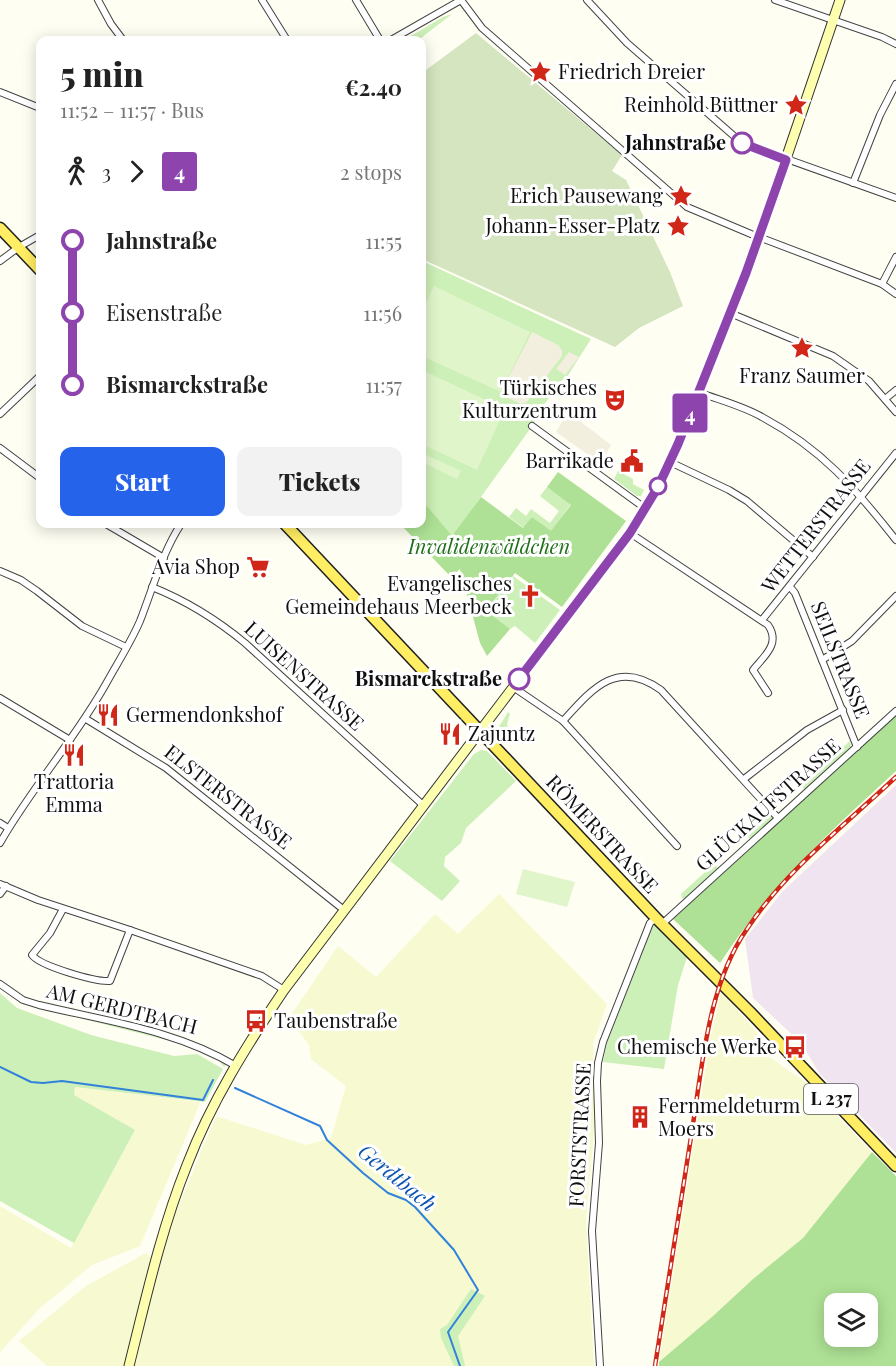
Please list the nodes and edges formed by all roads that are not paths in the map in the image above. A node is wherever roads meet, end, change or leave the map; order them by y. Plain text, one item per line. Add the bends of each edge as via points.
1 (98, 0) edge
2 (262, 0) edge
3 (356, 0) edge
4 (461, 0) edge
5 (587, 0) edge
6 (775, 0) edge
7 (840, 0) edge
8 (832, 20) junction
9 (120, 36) edge
10 (284, 36) edge
11 (378, 36) edge
12 (398, 36) edge
13 (896, 45) edge
14 (896, 84) edge
15 (0, 92) edge
16 (36, 106) edge
17 (786, 160) junction
18 (854, 183) junction
19 (896, 198) edge
20 (0, 228) edge
21 (36, 237) edge
22 (760, 238) junction
23 (19, 247) junction
24 (896, 257) edge
25 (0, 261) edge
26 (36, 266) edge
27 (882, 284) junction
28 (896, 294) edge
29 (730, 313) junction
30 (36, 380) edge
31 (896, 390) edge
32 (698, 392) junction
33 (885, 399) junction
34 (896, 412) edge
35 (0, 414) edge
36 (532, 426) dead end
37 (0, 448) edge
38 (896, 453) edge
39 (670, 462) junction
40 (36, 475) edge
41 (861, 496) junction
42 (646, 509) junction
43 (113, 528) edge
44 (179, 528) edge
45 (289, 528) edge
46 (630, 533) junction
47 (896, 540) edge
48 (813, 557) junction
49 (164, 558) junction
50 (0, 571) edge
51 (790, 587) junction
52 (152, 588) junction
53 (896, 596) edge
54 (762, 620) junction
55 (126, 647) junction
56 (822, 660) junction
57 (513, 687) junction
58 (768, 693) dead end
59 (0, 698) edge
60 (843, 710) junction
61 (896, 711) edge
62 (86, 719) junction
63 (563, 721) junction
64 (480, 731) junction
65 (70, 740) junction
66 (857, 747) junction
67 (744, 779) junction
68 (424, 806) junction
69 (778, 818) junction
70 (0, 823) edge
71 (8, 828) junction
72 (0, 843) edge
73 (677, 846) dead end
74 (3, 885) edge
75 (0, 894) edge
76 (63, 909) junction
77 (344, 910) junction
78 (659, 921) junction
79 (130, 930) junction
80 (0, 984) edge
81 (284, 990) junction
82 (236, 1066) junction
83 (896, 1166) edge
84 (129, 1366) edge
85 (600, 1366) edge

1 - 9 street
2 - 10 street
3 - 11 street
4 - 12 street
4 - 22 street via 482,28 687,207
5 - 17 street via 627,43 742,143
6 - 8 street
7 - 8 main road
8 - 13 street
8 - 17 main road
14 - 18 street
15 - 16 street
17 - 18 street
17 - 22 main road
18 - 19 street
20 - 23 main road
21 - 23 street
22 - 27 street
22 - 29 main road
23 - 25 street
23 - 26 main road
24 - 27 street
27 - 28 street
29 - 32 main road
29 - 33 street via 832,356 869,381
30 - 35 street
31 - 33 street
32 - 39 main road
32 - 41 street via 760,416 808,444
33 - 34 street
36 - 42 street
37 - 40 street
38 - 41 street, WETTERSTRASSE
39 - 42 main road
39 - 48 street via 747,501
41 - 47 street
41 - 48 street, WETTERSTRASSE
42 - 46 main road
43 - 49 street
44 - 49 street
45 - 64 main road, RÖMERSTRASSE / L 237
46 - 54 street
46 - 57 main road
48 - 51 street, WETTERSTRASSE
49 - 52 street
50 - 55 street via 29,586 82,626
51 - 54 street, WETTERSTRASSE
51 - 56 street, SEILSTRASSE
52 - 55 street
52 - 68 street, LUISENSTRASSE via 177,597 231,632
53 - 56 street via 852,642
54 - 58 street via 772,630 774,640 753,670
55 - 62 street
56 - 60 street, SEILSTRASSE
57 - 63 street
57 - 64 main road
59 - 65 street
60 - 66 street, SEILSTRASSE
60 - 67 street via 807,730
61 - 66 street, GLÜCKAUFSTRASSE
62 - 65 street
62 - 77 street, ELSTERSTRASSE via 166,768
63 - 67 street via 604,681 625,676 641,679 661,690
63 - 73 street
64 - 68 main road
64 - 78 main road, RÖMERSTRASSE / L 237
65 - 71 street
66 - 69 street, GLÜCKAUFSTRASSE
67 - 69 street
68 - 77 main road
69 - 78 street, GLÜCKAUFSTRASSE
70 - 71 street
71 - 72 street
74 - 75 street
74 - 76 street
76 - 79 street
76 - 79 street via 32,955 76,974 110,981
77 - 81 main road
78 - 83 main road, RÖMERSTRASSE / L 237
78 - 85 street, FORSTSTRASSE via 650,923 598,1063 599,1143 592,1231
79 - 81 street via 262,976
80 - 82 street, AM GERDTBACH via 23,1000 167,1035 210,1050
81 - 82 main road
82 - 84 main road via 187,1163 159,1244

